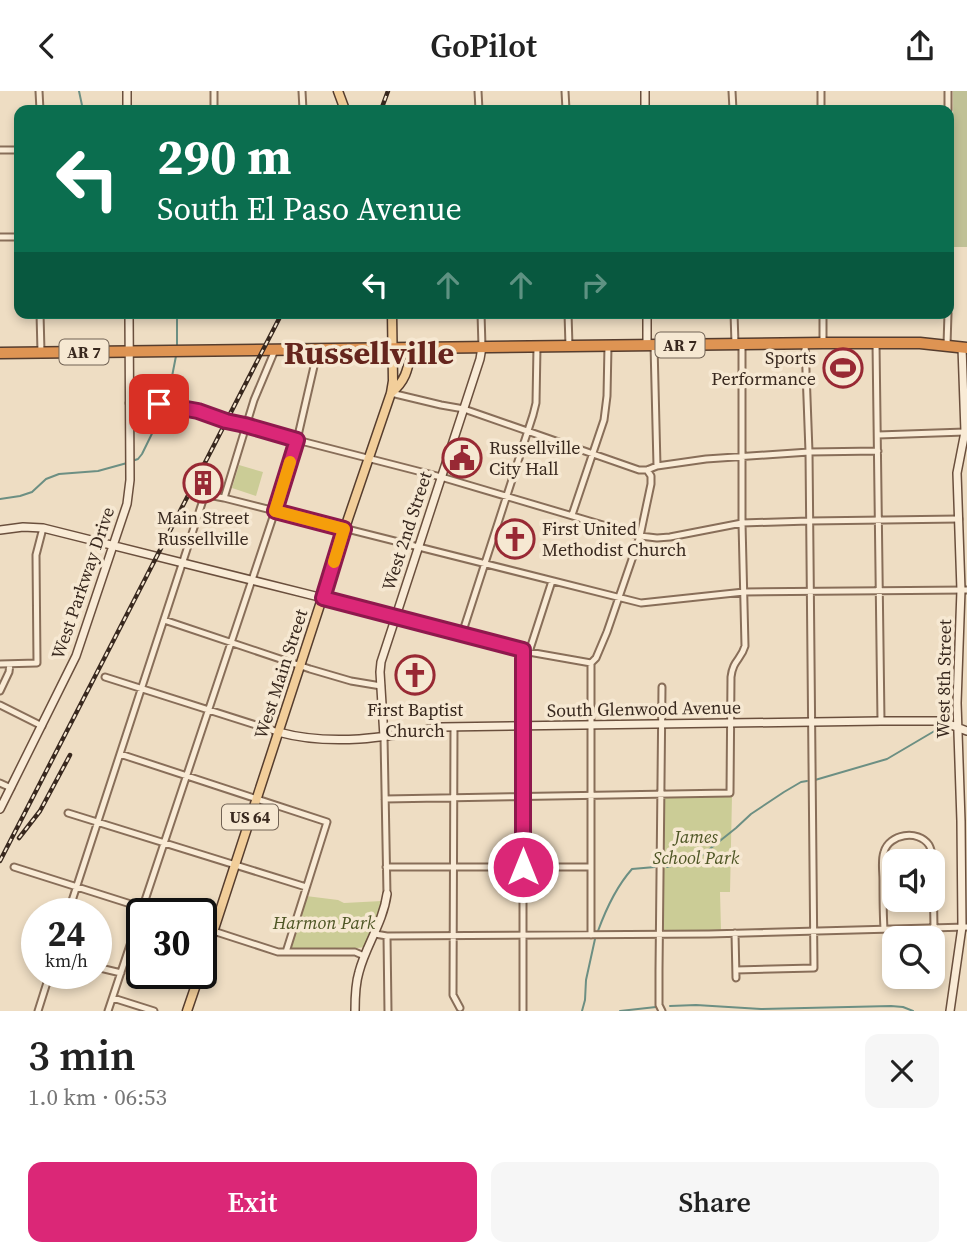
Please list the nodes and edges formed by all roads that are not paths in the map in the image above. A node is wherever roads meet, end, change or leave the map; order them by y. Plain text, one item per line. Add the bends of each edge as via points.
1 (40, 319) edge
2 (129, 319) edge
3 (392, 319) edge
4 (481, 319) edge
5 (568, 319) edge
6 (648, 319) edge
7 (735, 319) edge
8 (823, 319) edge
9 (948, 319) edge
10 (876, 343) junction
11 (738, 344) junction
12 (805, 344) junction
13 (823, 344) junction
14 (651, 345) junction
15 (947, 345) junction
16 (569, 346) junction
17 (608, 346) junction
18 (482, 347) junction
19 (537, 347) junction
20 (393, 348) junction
21 (412, 348) junction
22 (965, 348) edge
23 (318, 349) junction
24 (275, 350) junction
25 (129, 351) junction
26 (0, 353) edge
27 (41, 353) junction
28 (391, 393) junction
29 (129, 404) junction
30 (464, 409) junction
31 (966, 419) edge
32 (247, 426) junction
33 (528, 431) junction
34 (965, 432) junction
35 (878, 435) junction
36 (297, 440) junction
37 (878, 451) junction
38 (809, 452) junction
39 (594, 454) junction
40 (742, 457) junction
41 (369, 459) junction
42 (657, 466) junction
43 (647, 470) junction
44 (441, 477) junction
45 (507, 497) junction
46 (224, 498) junction
47 (275, 511) junction
48 (572, 515) junction
49 (959, 519) junction
50 (879, 520) junction
51 (809, 521) junction
52 (742, 523) junction
53 (43, 528) junction
54 (344, 529) junction
55 (0, 530) edge
56 (640, 536) junction
57 (113, 545) junction
58 (417, 547) junction
59 (183, 563) junction
60 (485, 564) junction
61 (251, 580) junction
62 (552, 581) junction
63 (810, 590) junction
64 (880, 590) junction
65 (964, 590) edge
66 (744, 592) junction
67 (323, 598) junction
68 (619, 598) junction
69 (396, 617) junction
70 (164, 620) junction
71 (461, 634) junction
72 (230, 643) junction
73 (526, 651) junction
74 (963, 657) edge
75 (591, 663) junction
76 (0, 664) edge
77 (10, 664) junction
78 (300, 666) junction
79 (105, 677) dead end
80 (381, 686) junction
81 (662, 687) dead end
82 (142, 688) junction
83 (0, 691) edge
84 (0, 705) edge
85 (209, 709) junction
86 (881, 721) junction
87 (810, 722) junction
88 (730, 724) junction
89 (591, 725) junction
90 (42, 726) junction
91 (524, 726) junction
92 (661, 726) junction
93 (454, 727) junction
94 (958, 727) junction
95 (278, 731) junction
96 (967, 731) edge
97 (384, 737) junction
98 (120, 754) junction
99 (187, 775) junction
100 (0, 783) edge
101 (11, 788) junction
102 (660, 794) junction
103 (591, 795) junction
104 (523, 797) junction
105 (257, 798) junction
106 (454, 798) junction
107 (385, 799) junction
108 (0, 809) edge
109 (68, 813) dead end
110 (964, 821) edge
111 (97, 822) junction
112 (164, 843) junction
113 (886, 849) edge
114 (930, 849) edge
115 (234, 865) junction
116 (14, 867) dead end
117 (386, 867) junction
118 (454, 867) junction
119 (523, 867) junction
120 (591, 867) junction
121 (76, 887) junction
122 (306, 887) junction
123 (387, 894) joint
124 (73, 898) edge
125 (146, 898) edge
126 (126, 903) edge
127 (217, 921) edge
128 (965, 927) edge
129 (945, 928) edge
130 (882, 929) edge
131 (812, 931) junction
132 (217, 932) edge
133 (735, 933) junction
134 (374, 934) junction
135 (659, 934) junction
136 (523, 935) junction
137 (591, 935) junction
138 (387, 936) junction
139 (454, 936) junction
140 (286, 952) junction
141 (364, 956) junction
142 (126, 959) edge
143 (736, 970) junction
144 (112, 971) edge
145 (121, 974) junction
146 (736, 978) dead end
147 (45, 989) edge
148 (195, 989) edge
149 (113, 998) junction
150 (460, 1008) dead end
151 (38, 1011) edge
152 (108, 1011) edge
153 (154, 1011) edge
154 (187, 1011) edge
155 (355, 1011) edge
156 (388, 1011) edge
157 (523, 1011) edge
158 (662, 1011) edge
159 (950, 1011) edge

1 - 27 street
2 - 25 street, West Parkway Drive
3 - 20 main road, US 64
4 - 18 street
5 - 16 street
6 - 14 street
7 - 11 street
8 - 13 street
9 - 15 street
10 - 13 highway, AR 7
10 - 15 highway, AR 7
10 - 35 street
11 - 12 highway, AR 7
11 - 14 highway, AR 7
11 - 40 street
12 - 13 highway, AR 7
12 - 38 street
14 - 17 highway, AR 7
14 - 42 street
15 - 22 highway, AR 7
16 - 17 highway, AR 7
16 - 19 highway, AR 7
17 - 39 street via 604,420
18 - 19 highway, AR 7
18 - 21 highway, AR 7
18 - 30 street, West 2nd Street
19 - 33 street via 536,403
20 - 21 highway, AR 7
20 - 23 highway, AR 7
20 - 28 main road, West Main Street / US 64
21 - 28 main road via 404,380
22 - 31 street, West 8th Street
23 - 24 highway, AR 7
23 - 36 street
24 - 25 highway, AR 7
24 - 32 street
25 - 27 highway, AR 7
25 - 29 street, West Parkway Drive
26 - 27 highway, AR 7
28 - 30 street
28 - 41 main road, West Main Street / US 64
29 - 32 street via 198,411
29 - 57 street, West Parkway Drive via 127,505
30 - 33 street
30 - 44 street, West 2nd Street
31 - 34 street, West 8th Street
32 - 36 street
32 - 46 street
33 - 39 street
33 - 45 street
34 - 35 street
34 - 49 street, West 8th Street via 957,474
35 - 37 street
36 - 41 street
36 - 47 street
37 - 38 street
37 - 50 street
38 - 40 street
38 - 51 street
39 - 43 street
39 - 48 street
40 - 42 street
40 - 52 street
41 - 44 street
41 - 54 main road, West Main Street / US 64
42 - 43 street
43 - 56 street via 651,484
44 - 45 street
44 - 58 street, West 2nd Street
45 - 48 street
45 - 60 street
46 - 47 street
46 - 59 street via 208,495 203,501
47 - 54 street
47 - 61 street
48 - 56 street
49 - 50 street
49 - 65 street, West 8th Street
50 - 51 street
50 - 64 street
51 - 52 street
51 - 63 street
52 - 56 street via 670,537
52 - 66 street
53 - 55 street
53 - 57 street
53 - 77 street via 36,555 37,663
54 - 58 street
54 - 67 main road, West Main Street / US 64
56 - 68 street
57 - 59 street
57 - 90 street, West Parkway Drive via 76,656
58 - 60 street
58 - 69 street, West 2nd Street
59 - 61 street
59 - 70 street
60 - 62 street
60 - 71 street
61 - 67 street
61 - 72 street
62 - 68 street
62 - 73 street
63 - 64 street
63 - 66 street
63 - 87 street
64 - 65 street
64 - 86 street
65 - 74 street, West 8th Street
66 - 68 street via 651,603
66 - 88 street via 745,646 732,666
67 - 69 street
67 - 78 main road, West Main Street / US 64
68 - 75 street
69 - 71 street
69 - 80 street, West 2nd Street via 381,662
70 - 72 street
70 - 82 street
71 - 73 street
72 - 78 street
72 - 85 street
73 - 75 street
73 - 91 street
74 - 94 street, West 8th Street
75 - 89 street
76 - 77 street
77 - 83 street
78 - 80 street
78 - 95 main road, West Main Street / US 64
79 - 82 street
80 - 97 street, West 2nd Street
81 - 92 street
82 - 85 street
82 - 98 street
84 - 90 street
85 - 95 street
85 - 99 street
86 - 87 street, South Glenwood Avenue
86 - 94 street, South Glenwood Avenue via 941,721
87 - 88 street, South Glenwood Avenue
87 - 131 street
88 - 92 street, South Glenwood Avenue
88 - 102 street via 730,793
89 - 91 street, South Glenwood Avenue
89 - 92 street, South Glenwood Avenue
89 - 103 street
90 - 101 street, West Parkway Drive
91 - 93 street, South Glenwood Avenue
91 - 104 street
92 - 102 street
93 - 97 street, South Glenwood Avenue
93 - 106 street
94 - 96 street, South Glenwood Avenue
94 - 110 street, West 8th Street
95 - 97 street, South Glenwood Avenue via 340,741
95 - 105 main road, West Main Street / US 64
97 - 107 street, West 2nd Street
98 - 99 street
98 - 111 street
99 - 105 street
99 - 112 street
100 - 101 street
101 - 108 street, West Parkway Drive
102 - 103 street
102 - 135 street
103 - 104 street
103 - 120 street
104 - 106 street
104 - 119 street
105 - 115 main road, West Main Street / US 64
105 - 122 street via 327,822
106 - 107 street
106 - 118 street
107 - 117 street, West 2nd Street
109 - 111 street
110 - 128 street, West 8th Street
111 - 112 street
111 - 121 street
112 - 115 street
112 - 125 street
113 - 114 street via 897,837 906,836 923,839
115 - 122 street
115 - 127 main road, West Main Street / US 64
116 - 121 street
117 - 118 street
117 - 123 street, West 2nd Street
118 - 119 street
118 - 139 street
119 - 120 street
119 - 136 street
120 - 137 street
121 - 124 street
121 - 126 street
122 - 140 street
123 - 134 street
128 - 129 street
128 - 159 street, West 8th Street
130 - 131 street
131 - 133 street
131 - 143 street via 814,968
132 - 140 street
133 - 135 street
133 - 143 street
134 - 138 street
134 - 141 street
135 - 137 street
135 - 158 street
136 - 137 street
136 - 139 street
136 - 157 street
138 - 139 street
138 - 156 street
139 - 150 street via 453,995
140 - 141 street
141 - 155 street via 356,983
142 - 145 street
143 - 146 street
144 - 145 street
145 - 149 street
147 - 151 street
148 - 154 main road, West Main Street / US 64
149 - 152 street
149 - 153 street

